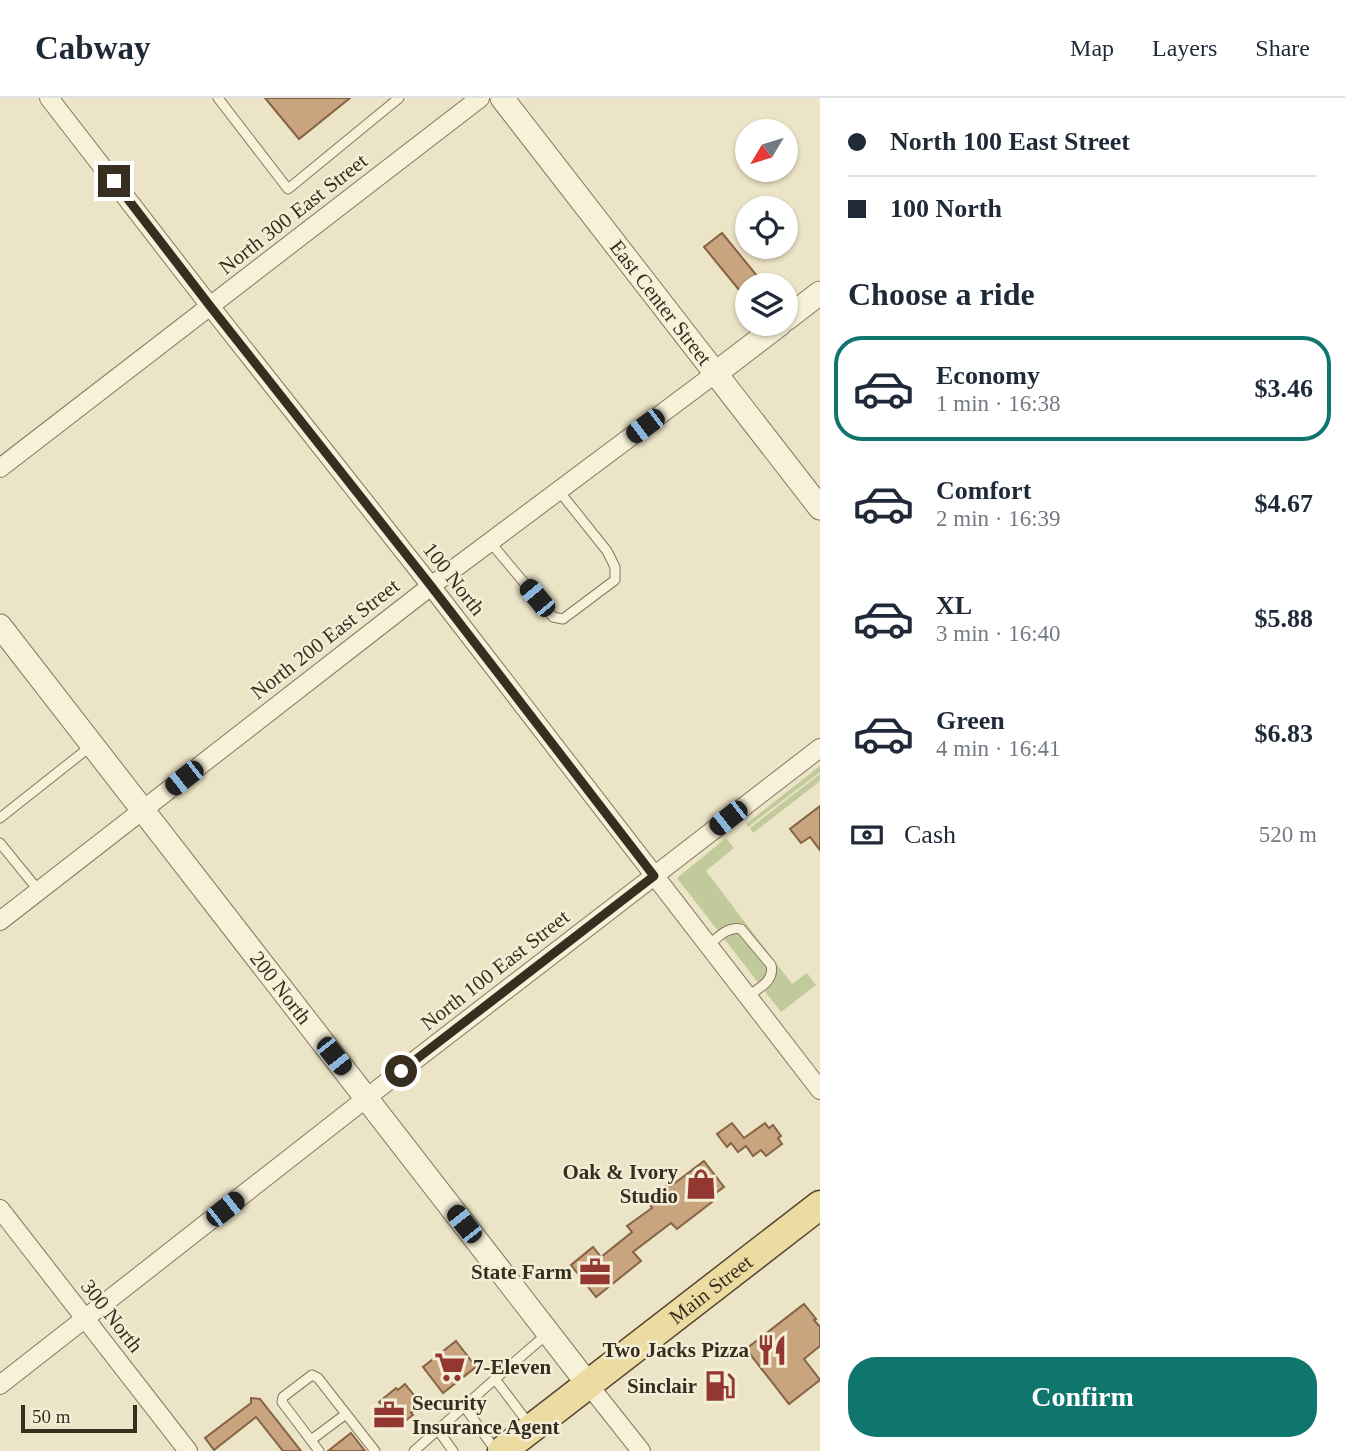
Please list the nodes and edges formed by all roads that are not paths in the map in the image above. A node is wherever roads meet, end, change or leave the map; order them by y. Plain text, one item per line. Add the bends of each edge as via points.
1 (49, 98) edge
2 (218, 98) edge
3 (399, 98) edge
4 (480, 98) edge
5 (502, 98) edge
6 (820, 293) edge
7 (210, 306) junction
8 (798, 310) edge
9 (764, 336) edge
10 (716, 373) junction
11 (0, 468) edge
12 (559, 491) junction
13 (820, 508) edge
14 (490, 542) junction
15 (431, 586) junction
16 (0, 626) edge
17 (93, 745) junction
18 (820, 748) edge
19 (143, 810) junction
20 (0, 818) edge
21 (0, 843) edge
22 (654, 876) junction
23 (38, 891) junction
24 (0, 921) edge
25 (709, 944) junction
26 (748, 996) junction
27 (820, 1090) edge
28 (366, 1098) junction
29 (820, 1205) edge
30 (0, 1209) edge
31 (85, 1319) junction
32 (549, 1333) junction
33 (495, 1378) junction
34 (588, 1384) junction
35 (0, 1385) edge
36 (464, 1406) junction
37 (346, 1414) junction
38 (532, 1428) junction
39 (438, 1430) junction
40 (311, 1440) junction
41 (188, 1451) edge
42 (318, 1451) edge
43 (375, 1451) edge
44 (414, 1451) edge
45 (453, 1451) edge
46 (496, 1451) edge
47 (502, 1451) edge
48 (641, 1451) edge

1 - 7 street, 100 North
2 - 3 lane via 288,189
4 - 7 street, North 300 East Street
5 - 10 street, East Center Street
6 - 8 street
7 - 11 street, North 300 East Street
7 - 15 street, 100 North
9 - 10 street
10 - 12 street, North 200 East Street
10 - 13 street, East Center Street
12 - 14 street, North 200 East Street
12 - 14 lane via 615,567 615,580 563,619 553,617
14 - 15 street, North 200 East Street
15 - 19 street, North 200 East Street
15 - 22 street, 100 North
16 - 17 street, 200 North
17 - 19 street, 200 North
17 - 20 lane
18 - 22 street, North 100 East Street
19 - 23 street, North 200 East Street
19 - 28 street, 200 North
21 - 23 lane
22 - 25 street, 100 North
22 - 28 street, North 100 East Street
23 - 24 street, North 200 East Street
25 - 26 street, 100 North
25 - 26 lane via 734,927 741,929 771,965 770,979
26 - 27 street, 100 North
28 - 31 street, North 100 East Street
28 - 32 street, 200 North
29 - 34 main road, Main Street
30 - 31 street, 300 North
31 - 35 street, North 100 East Street
31 - 41 street, 300 North
32 - 33 lane
32 - 34 street, 200 North
33 - 36 lane
33 - 38 lane
34 - 38 main road, Main Street
34 - 48 street, 200 North
36 - 39 lane
36 - 46 lane
37 - 40 lane
37 - 40 lane via 312,1376 283,1397 282,1402
37 - 43 lane
38 - 47 main road, Main Street
39 - 44 lane
39 - 45 lane
40 - 42 lane

